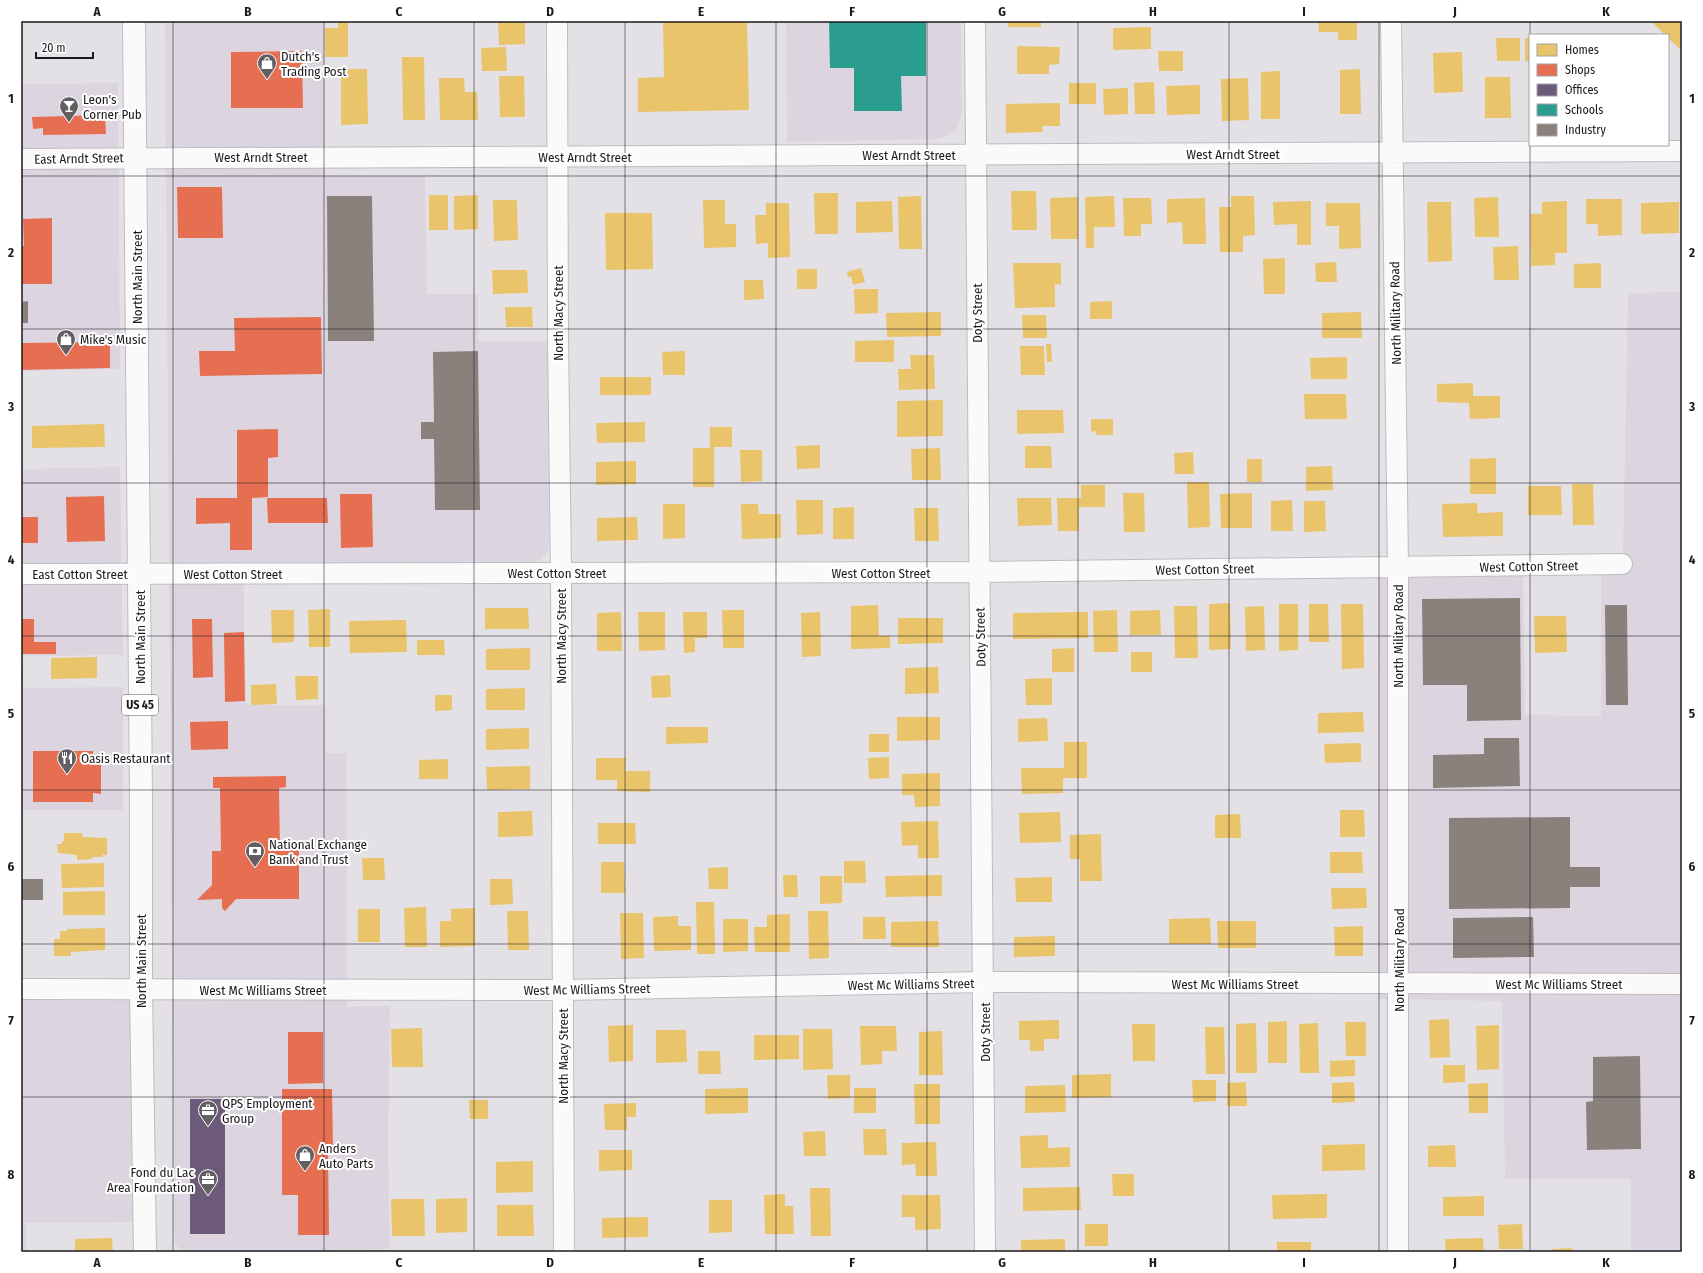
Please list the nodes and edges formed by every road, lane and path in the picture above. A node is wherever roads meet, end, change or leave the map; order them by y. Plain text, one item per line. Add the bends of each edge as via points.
1 (134, 21) edge
2 (556, 21) edge
3 (975, 21) edge
4 (1391, 21) edge
5 (1682, 151) edge
6 (1393, 153) junction
7 (976, 155) junction
8 (558, 157) junction
9 (136, 158) junction
10 (21, 159) edge
11 (1622, 564) dead end
12 (1398, 567) junction
13 (979, 572) junction
14 (561, 573) junction
15 (21, 574) edge
16 (139, 574) junction
17 (984, 982) junction
18 (1399, 984) junction
19 (1682, 984) edge
20 (21, 989) edge
21 (140, 989) junction
22 (562, 990) junction
23 (145, 1252) edge
24 (564, 1252) edge
25 (985, 1252) edge
26 (1398, 1252) edge

1 - 9 main road, North Main Street / US 45
2 - 8 street, North Macy Street
3 - 7 street, Doty Street
4 - 6 street, North Military Road
5 - 6 street, West Arndt Street
6 - 7 street, West Arndt Street
6 - 12 street, North Military Road
7 - 8 street, West Arndt Street
7 - 13 street, Doty Street
8 - 9 street, West Arndt Street
8 - 14 street, North Macy Street
9 - 10 street, East Arndt Street
9 - 16 main road, North Main Street / US 45
11 - 12 street, West Cotton Street
12 - 13 street, West Cotton Street
12 - 18 street, North Military Road
13 - 14 street, West Cotton Street
13 - 17 street, Doty Street
14 - 16 street, West Cotton Street
14 - 22 street, North Macy Street
15 - 16 street, East Cotton Street
16 - 21 main road, North Main Street / US 45
17 - 18 street, West Mc Williams Street
17 - 22 street, West Mc Williams Street
17 - 25 street, Doty Street
18 - 19 street, West Mc Williams Street
18 - 26 street, North Military Road
20 - 21 street, West Mc Williams Street
21 - 22 street, West Mc Williams Street
21 - 23 main road, North Main Street / US 45
22 - 24 street, North Macy Street

